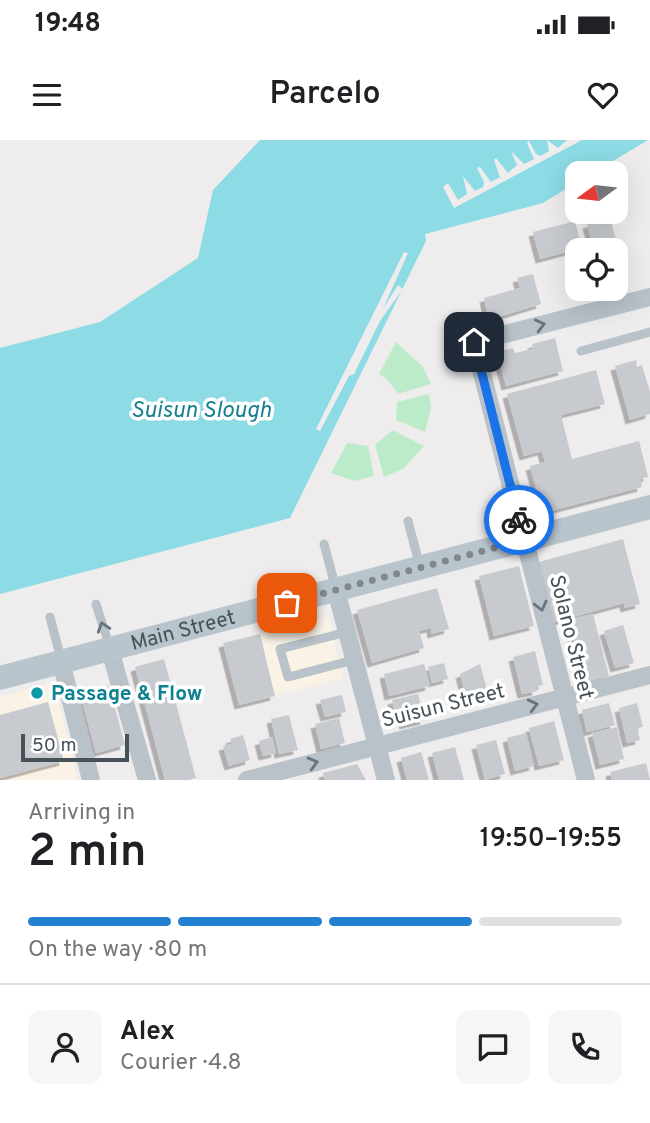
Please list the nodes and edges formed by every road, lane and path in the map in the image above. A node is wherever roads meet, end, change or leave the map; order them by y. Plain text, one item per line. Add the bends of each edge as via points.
1 (649, 301) edge
2 (650, 332) edge
3 (581, 351) dead end
4 (650, 507) edge
5 (408, 521) dead end
6 (524, 540) junction
7 (324, 544) dead end
8 (420, 568) junction
9 (336, 590) junction
10 (96, 604) dead end
11 (50, 617) dead end
12 (347, 632) junction
13 (110, 650) junction
14 (354, 660) junction
15 (61, 662) junction
16 (650, 675) edge
17 (0, 678) edge
18 (564, 697) junction
19 (377, 746) junction
20 (91, 780) edge
21 (146, 780) edge
22 (247, 780) edge
23 (386, 780) edge
24 (586, 780) edge

6 -> 1 street, Solano Street via 474,342
2 - 3 lane
4 - 6 main road, Main Street
5 - 8 lane
6 - 8 main road, Main Street
6 -> 18 street, Solano Street
7 - 9 lane
8 - 9 main road, Main Street
9 - 12 street
9 - 13 main road, Main Street
13 -> 10 lane
11 - 15 lane
12 - 14 street
12 - 14 lane via 280,649 288,677
13 - 15 main road, Main Street
13 - 21 street
14 - 19 street
15 - 17 main road, Main Street
15 - 20 street
16 - 18 street, Suisun Street
19 -> 18 street, Suisun Street
18 - 24 street, Solano Street
22 -> 19 street, Suisun Street
19 - 23 street

